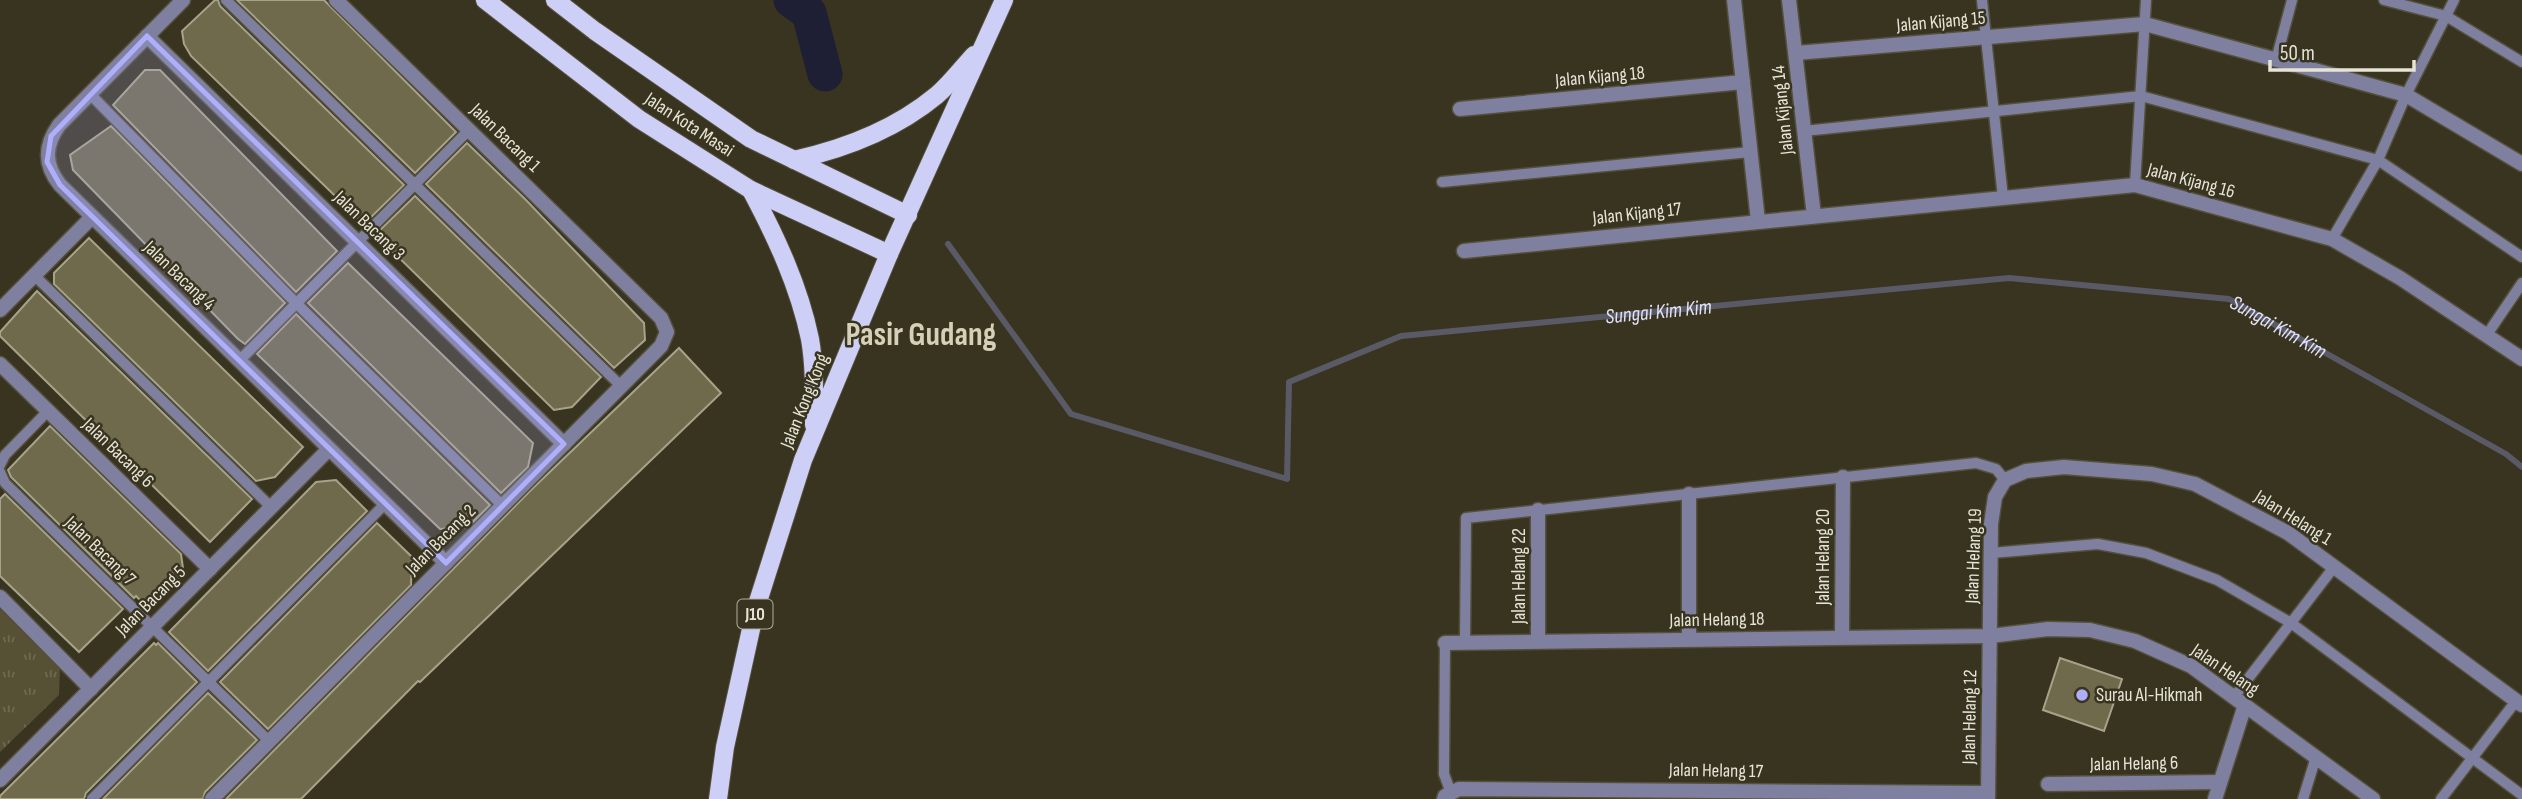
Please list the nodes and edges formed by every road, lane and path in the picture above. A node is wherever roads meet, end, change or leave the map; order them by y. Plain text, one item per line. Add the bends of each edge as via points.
1 (183, 0) edge
2 (226, 0) edge
3 (336, 0) edge
4 (485, 0) edge
5 (555, 0) edge
6 (1004, 0) edge
7 (1734, 0) edge
8 (1789, 0) edge
9 (1982, 0) edge
10 (2146, 0) edge
11 (2292, 0) edge
12 (2384, 0) edge
13 (2454, 0) edge
14 (2446, 16) junction
15 (2145, 24) junction
16 (147, 36) junction
17 (1985, 37) junction
18 (985, 44) junction
19 (1796, 54) junction
20 (2276, 60) junction
21 (2522, 62) edge
22 (1743, 82) junction
23 (90, 94) junction
24 (2406, 95) junction
25 (2141, 96) junction
26 (1460, 109) dead end
27 (1992, 111) junction
28 (469, 130) junction
29 (1804, 131) junction
30 (1750, 152) junction
31 (793, 160) junction
32 (2378, 160) junction
33 (2522, 164) edge
34 (1442, 183) dead end
35 (415, 184) junction
36 (2135, 185) junction
37 (751, 190) junction
38 (2003, 198) junction
39 (908, 215) junction
40 (1814, 216) junction
41 (92, 217) junction
42 (1758, 221) junction
43 (2332, 239) junction
44 (358, 242) junction
45 (1464, 251) dead end
46 (889, 254) junction
47 (2522, 257) edge
48 (35, 276) junction
49 (2522, 283) edge
50 (646, 303) joint
51 (297, 304) junction
52 (0, 310) edge
53 (2486, 336) junction
54 (2522, 359) edge
55 (239, 362) junction
56 (0, 364) edge
57 (621, 386) junction
58 (48, 411) junction
59 (814, 436) junction
60 (564, 444) junction
61 (329, 449) junction
62 (0, 465) edge
63 (0, 472) edge
64 (1843, 477) junction
65 (2005, 480) junction
66 (1689, 494) junction
67 (385, 504) junction
68 (503, 506) junction
69 (271, 507) junction
70 (1538, 510) junction
71 (1991, 553) junction
72 (446, 563) junction
73 (2334, 567) junction
74 (210, 569) junction
75 (0, 597) edge
76 (2291, 623) junction
77 (152, 627) junction
78 (1990, 636) junction
79 (1842, 638) junction
80 (1689, 639) junction
81 (1538, 641) junction
82 (1465, 642) junction
83 (1445, 643) joint
84 (208, 682) junction
85 (91, 688) junction
86 (2239, 701) junction
87 (2519, 703) edge
88 (270, 741) junction
89 (2316, 757) junction
90 (2473, 758) junction
91 (0, 780) edge
92 (2220, 782) junction
93 (2048, 784) dead end
94 (1574, 794) edge
95 (1715, 795) edge
96 (1850, 795) edge
97 (2522, 795) edge
98 (1447, 796) edge
99 (1988, 796) edge
100 (92, 799) edge
101 (212, 799) edge
102 (718, 799) edge
103 (2215, 799) edge
104 (2303, 799) edge
105 (2374, 799) edge
106 (2441, 799) edge

1 - 16 street, Jalan Bacang 4
2 - 35 lane
3 - 28 street, Jalan Bacang 1
4 - 37 main road, Jalan Kota Masai via 639,119
5 - 31 main road, Jalan Kota Masai via 751,139
6 - 18 main road, Jalan Kong Kong / J10
7 - 22 street
8 - 19 street, Jalan Kijang 14
9 - 17 lane
10 - 15 lane
11 - 20 lane
12 - 14 lane
13 - 14 lane
14 - 21 lane
14 - 24 lane
15 - 17 street, Jalan Kijang 15
15 - 20 street, Jalan Kijang 15
15 - 25 lane
16 - 23 street, Jalan Bacang 4
16 - 44 street, Jalan Bacang 3
17 - 19 street, Jalan Kijang 15
17 - 27 lane
18 - 31 main road via 938,94 915,111 832,151
18 - 39 main road, Jalan Kong Kong / J10
19 - 29 street, Jalan Kijang 14
20 - 24 street, Jalan Kijang 15
22 - 26 street, Jalan Kijang 18
22 - 30 street
23 - 41 street, Jalan Bacang 4 via 51,136 47,162 51,175
23 - 51 lane
24 - 32 lane
24 - 33 street, Jalan Kijang 15
25 - 27 lane
25 - 32 lane
25 - 36 lane
27 - 29 lane
27 - 38 lane
28 - 35 lane
28 - 50 street, Jalan Bacang 1
29 - 40 street, Jalan Kijang 14
30 - 34 lane
30 - 42 street
31 - 39 main road, Jalan Kota Masai
32 - 43 lane
32 - 47 lane
35 - 44 lane
35 - 57 lane
36 - 38 street, Jalan Kijang 16
36 - 43 street, Jalan Kijang 16
37 - 46 main road, Jalan Kota Masai
37 - 59 main road via 802,308 814,378
38 - 40 street, Jalan Kijang 16
39 - 46 main road, Jalan Kong Kong / J10
40 - 42 street, Jalan Kijang 17
41 - 48 street
41 - 55 street, Jalan Bacang 4
42 - 45 street, Jalan Kijang 17
43 - 53 street, Jalan Kijang 16
44 - 51 lane
44 - 60 street, Jalan Bacang 3
46 - 59 main road, Jalan Kong Kong / J10
48 - 52 street
48 - 69 lane
49 - 53 lane
50 - 57 street, Jalan Bacang 2 via 666,324 666,339
51 - 55 lane
51 - 68 lane
53 - 54 street, Jalan Kijang 16
55 - 61 street, Jalan Bacang 4
56 - 58 street, Jalan Bacang 6
57 - 60 street, Jalan Bacang 2
58 - 62 lane
58 - 74 street, Jalan Bacang 6
59 - 102 main road, Jalan Kong Kong / J10 via 755,611
60 - 68 street, Jalan Bacang 2
61 - 67 street, Jalan Bacang 4
61 - 69 street, Jalan Bacang 5
63 - 77 lane, Jalan Bacang 7 via 5,483
64 - 65 lane via 1976,463 1996,469
64 - 66 lane
64 - 79 street, Jalan Helang 20
65 - 71 street, Jalan Helang 19 via 1996,497
65 - 73 street, Jalan Helang 1 via 2026,471 2064,467 2152,474 2195,484 2288,534
66 - 70 lane
66 - 80 street
67 - 72 street, Jalan Bacang 4
67 - 84 lane
68 - 72 street, Jalan Bacang 2
69 - 74 street, Jalan Bacang 5
70 - 81 street, Jalan Helang 22
70 - 82 lane via 1466,518
71 - 76 lane via 2098,544 2146,553 2217,580
71 - 78 street, Jalan Helang 19
72 - 88 street, Jalan Bacang 2
73 - 76 lane
73 - 87 street, Jalan Helang 1
74 - 77 street, Jalan Bacang 5
75 - 85 street
76 - 86 lane
76 - 90 lane
77 - 84 lane, Jalan Bacang 7
77 - 85 street, Jalan Bacang 5
78 - 79 street, Jalan Helang 18
78 - 86 street, Jalan Helang via 2048,629 2090,630 2135,641 2191,666
78 - 99 street, Jalan Helang 12
79 - 80 street, Jalan Helang 18
80 - 81 street, Jalan Helang 18
81 - 82 street, Jalan Helang 18
82 - 83 street, Jalan Helang 18
83 - 98 lane
84 - 88 lane, Jalan Bacang 7
84 - 100 lane
85 - 91 street, Jalan Bacang 5
86 - 89 street, Jalan Helang
86 - 92 street
87 - 90 lane
88 - 101 street, Jalan Bacang 2
89 - 104 lane
89 - 105 street, Jalan Helang
90 - 97 lane
90 - 106 lane
92 - 93 street, Jalan Helang 6
92 - 103 street
94 - 95 street, Jalan Helang 17
94 - 98 street, Jalan Helang 17 via 1459,789
95 - 96 street, Jalan Helang 17
96 - 99 street, Jalan Helang 17

